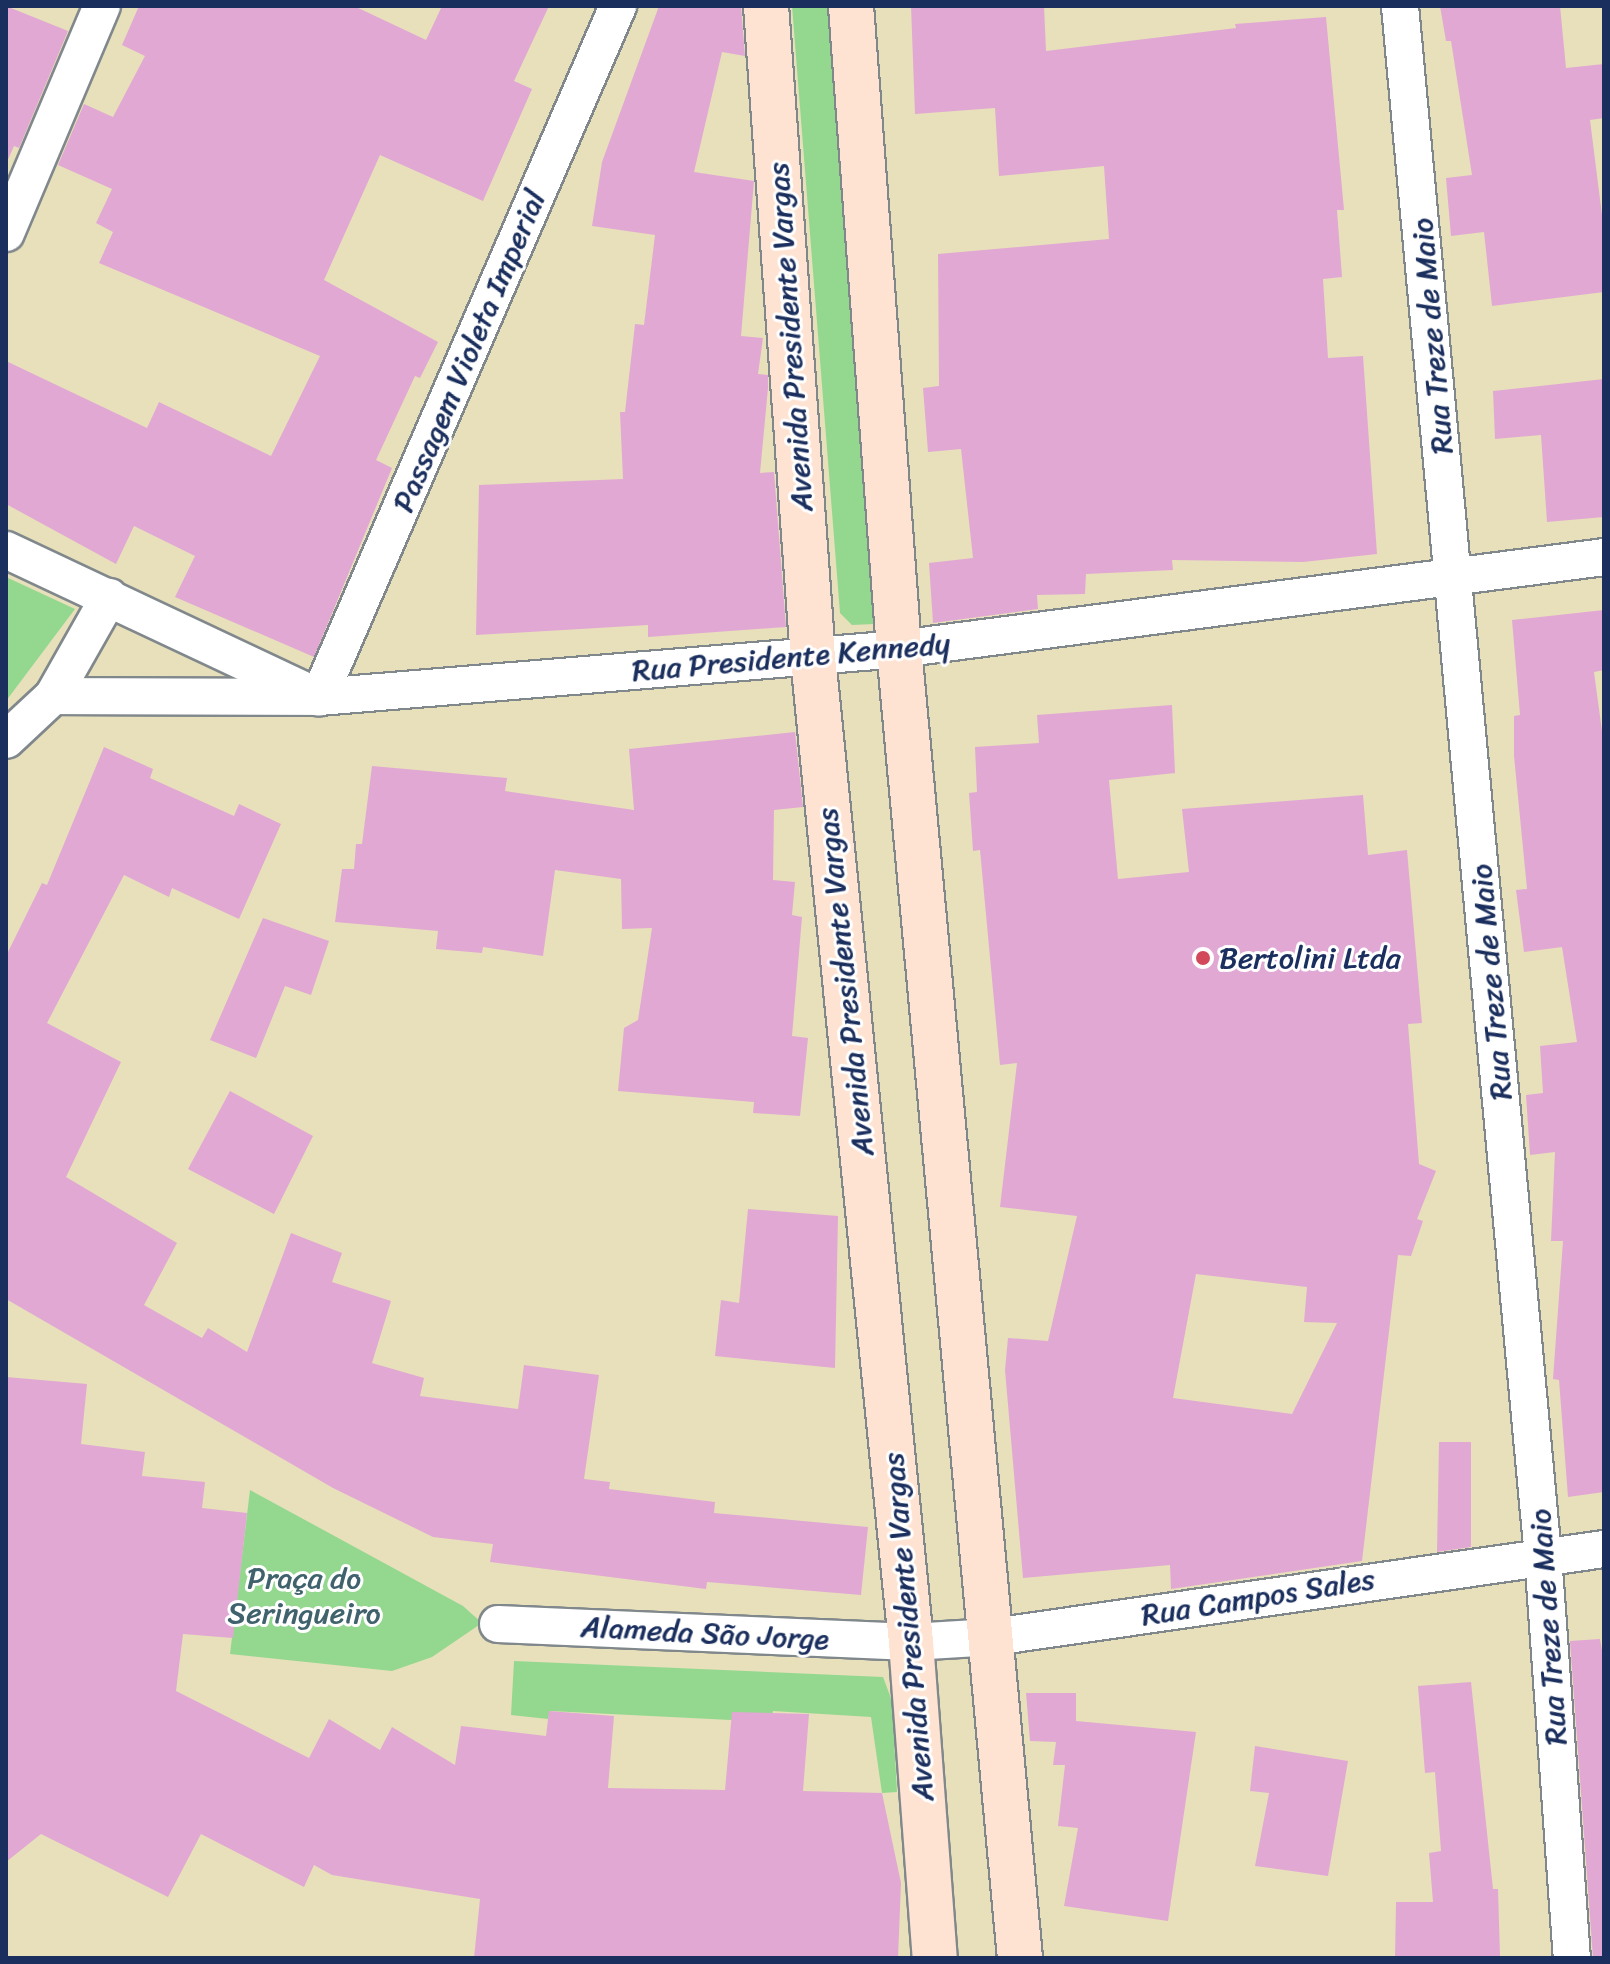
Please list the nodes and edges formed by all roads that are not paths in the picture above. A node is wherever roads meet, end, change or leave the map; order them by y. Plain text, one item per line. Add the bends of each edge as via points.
1 (102, 6) edge
2 (618, 6) edge
3 (766, 6) edge
4 (851, 6) edge
5 (1400, 6) edge
6 (6, 233) edge
7 (6, 550) edge
8 (1604, 557) edge
9 (1454, 574) junction
10 (109, 597) junction
11 (899, 649) junction
12 (813, 658) junction
13 (53, 696) junction
14 (319, 697) junction
15 (6, 740) edge
16 (1604, 1549) edge
17 (1543, 1555) junction
18 (498, 1624) dead end
19 (993, 1637) junction
20 (911, 1642) junction
21 (935, 1958) edge
22 (1020, 1958) edge
23 (1572, 1958) edge

1 - 6 street
2 - 14 street, Passagem Violeta Imperial
3 - 12 street, Avenida Presidente Vargas
4 - 11 street
5 - 9 street, Rua Treze de Maio
7 - 10 street, Rua Presidente Kennedy
8 - 9 street, Rua Presidente Kennedy
9 - 11 street, Rua Presidente Kennedy
9 - 17 street, Rua Treze de Maio
10 - 13 street
10 - 14 street, Rua Presidente Kennedy
11 - 12 street, Rua Presidente Kennedy
11 - 19 street
12 - 14 street, Rua Presidente Kennedy
12 - 20 street, Avenida Presidente Vargas
13 - 14 street
13 - 15 street
16 - 17 street, Rua Campos Sales
17 - 19 street, Rua Campos Sales
17 - 23 street, Rua Treze de Maio
18 - 20 street, Alameda São Jorge
19 - 20 street, Rua Campos Sales
19 - 22 street
20 - 21 street, Avenida Presidente Vargas

